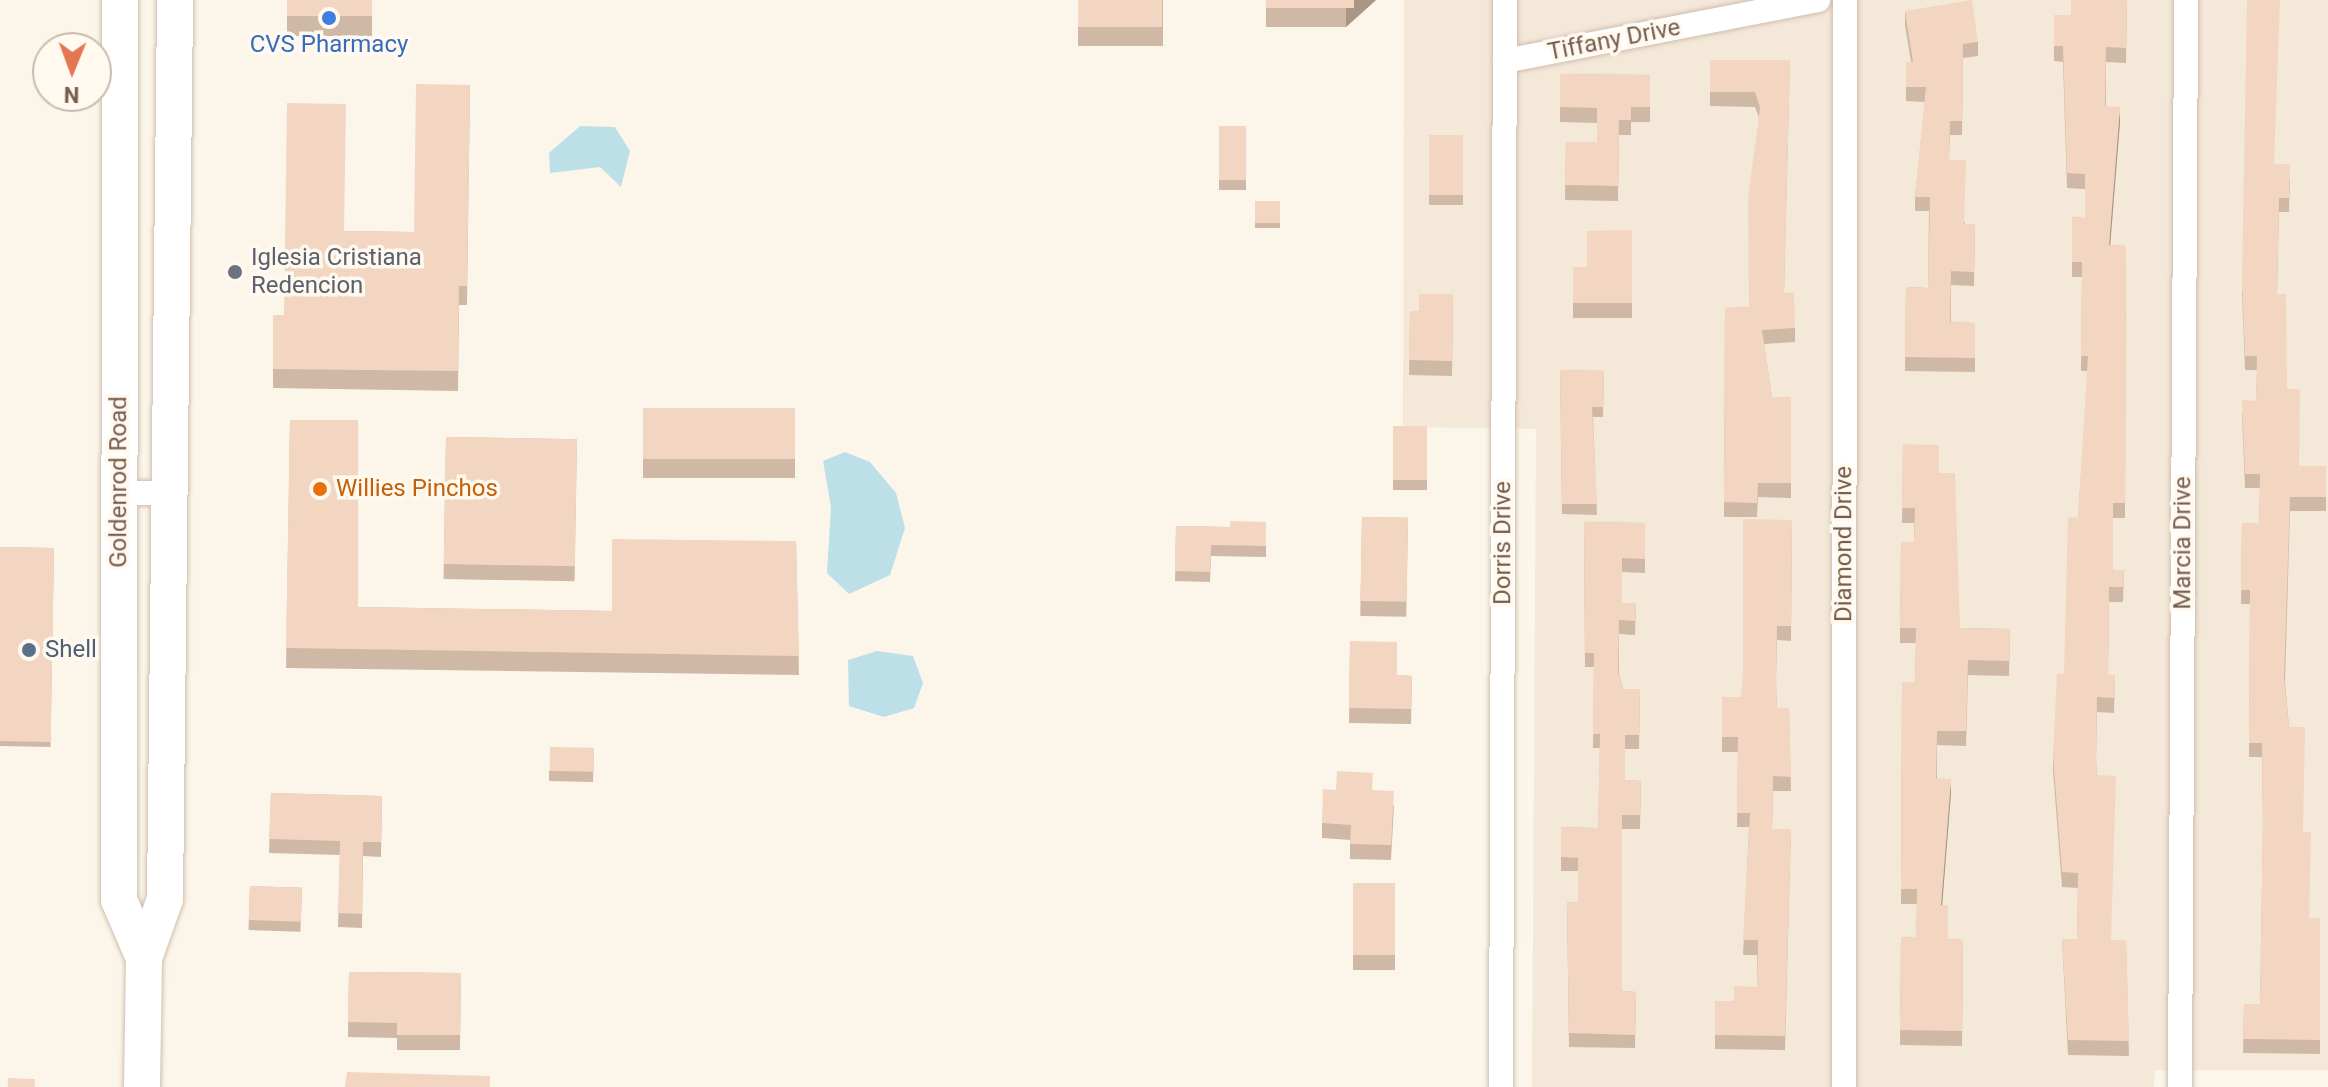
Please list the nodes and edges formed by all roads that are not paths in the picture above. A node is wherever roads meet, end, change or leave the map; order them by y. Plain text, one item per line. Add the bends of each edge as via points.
1 (120, 0) edge
2 (175, 0) edge
3 (1505, 0) edge
4 (1818, 0) edge
5 (1845, 0) edge
6 (2186, 0) edge
7 (1505, 61) junction
8 (119, 493) junction
9 (169, 493) junction
10 (144, 958) junction
11 (142, 1087) edge
12 (1501, 1087) edge
13 (1844, 1087) edge
14 (2180, 1087) edge

1 - 8 main road, Goldenrod Road
2 - 9 main road, Goldenrod Road
3 - 7 street, Dorris Drive
4 - 7 street, Tiffany Drive
5 - 13 street, Diamond Drive
6 - 14 street, Marcia Drive
7 - 12 street, Dorris Drive
8 - 9 street
8 - 10 main road, Goldenrod Road via 119,900
9 - 10 main road, Goldenrod Road via 165,899
10 - 11 main road, Goldenrod Road

